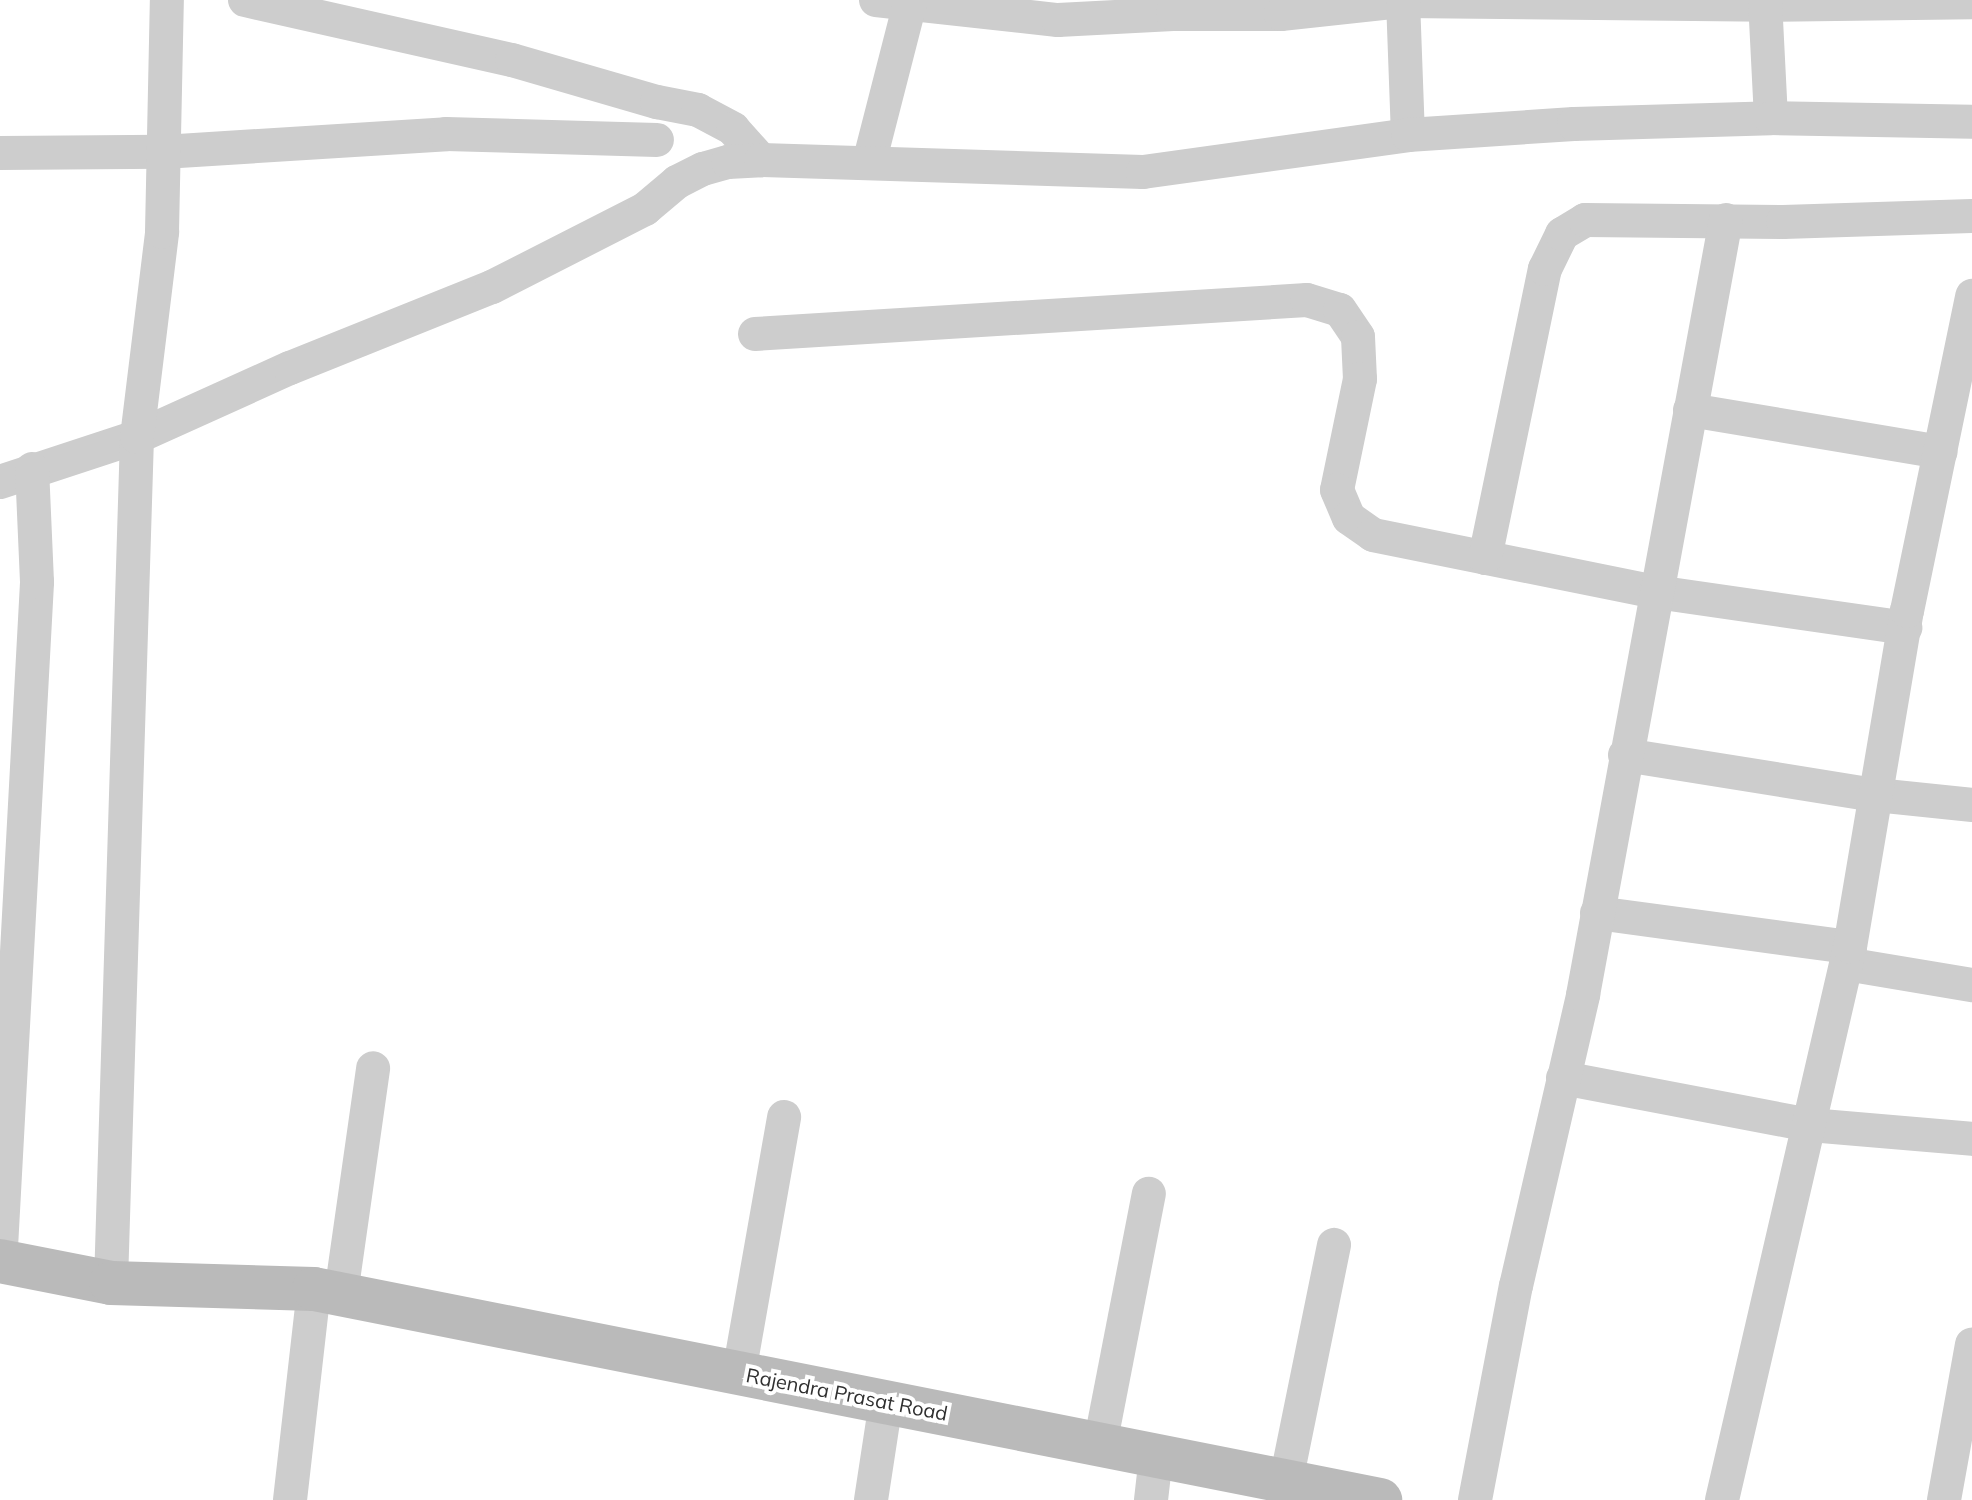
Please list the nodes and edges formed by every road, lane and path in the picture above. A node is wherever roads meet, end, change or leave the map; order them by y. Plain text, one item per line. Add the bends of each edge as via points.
1 (167, 0) edge
2 (245, 0) edge
3 (876, 0) edge
4 (1403, 1) edge
5 (1572, 1) edge
6 (1766, 2) edge
7 (1972, 2) edge
8 (910, 3) edge
9 (1174, 7) edge
10 (674, 105) junction
11 (1771, 118) junction
12 (1972, 122) edge
13 (1408, 135) junction
14 (657, 140) junction
15 (163, 152) junction
16 (0, 153) edge
17 (761, 160) junction
18 (869, 163) junction
19 (677, 182) junction
20 (1972, 216) edge
21 (1726, 220) junction
22 (1972, 296) edge
23 (755, 334) dead end
24 (1690, 410) junction
25 (137, 437) junction
26 (1940, 452) junction
27 (32, 469) junction
28 (0, 482) edge
29 (1485, 558) junction
30 (1656, 592) junction
31 (1905, 628) junction
32 (1625, 755) junction
33 (1876, 795) junction
34 (1972, 805) edge
35 (1597, 913) junction
36 (1848, 956) junction
37 (1972, 985) edge
38 (373, 1068) dead end
39 (1563, 1078) junction
40 (784, 1117) dead end
41 (1810, 1125) junction
42 (1972, 1139) edge
43 (1149, 1194) dead end
44 (1334, 1245) dead end
45 (0, 1263) edge
46 (111, 1283) junction
47 (327, 1291) junction
48 (1972, 1344) edge
49 (739, 1373) junction
50 (886, 1402) junction
51 (1100, 1445) junction
52 (1156, 1456) junction
53 (1286, 1481) junction
54 (1334, 1496) edge
55 (290, 1500) edge
56 (871, 1500) edge
57 (1151, 1500) edge
58 (1380, 1500) edge
59 (1475, 1500) edge
60 (1722, 1500) edge
61 (1944, 1500) edge

1 - 15 street
2 - 10 street via 512,60
3 - 8 street
4 - 5 street
4 - 9 street via 1281,14
4 - 13 street
5 - 6 street
6 - 7 street
6 - 11 street
8 - 9 street via 1058,20
8 - 18 street
10 - 14 street
10 - 17 street via 718,118
11 - 12 street
11 - 13 street
13 - 18 street via 1143,172
14 - 15 street via 446,134
14 - 19 street
15 - 16 street
15 - 25 street via 162,232
17 - 18 street
17 - 19 street via 703,169
19 - 25 street via 645,209 492,287 290,368
20 - 21 street
21 - 24 street
21 - 29 street via 1585,220 1562,234 1545,269
22 - 26 street
23 - 29 street via 1271,301 1307,300 1340,310 1358,337 1360,379 1337,490 1349,518 1373,535
24 - 26 street
24 - 30 street
25 - 27 street
25 - 46 street
26 - 31 street
27 - 28 street
27 - 45 street via 37,582
29 - 30 street
30 - 31 street
30 - 32 street
31 - 33 street
32 - 33 street
32 - 35 street
33 - 34 street
33 - 36 street
35 - 36 street
35 - 39 street
36 - 37 street
36 - 41 street
38 - 47 street
39 - 41 street
39 - 59 street
40 - 49 street
41 - 42 street
41 - 60 street
43 - 51 street
44 - 53 street
45 - 46 street, Rajendra Prasat Road
46 - 47 street, Rajendra Prasat Road
47 - 49 street, Rajendra Prasat Road
47 - 55 street
48 - 61 street
49 - 50 street, Rajendra Prasat Road
50 - 51 street, Rajendra Prasat Road
50 - 56 street
51 - 52 street, Rajendra Prasat Road
52 - 53 street, Rajendra Prasat Road
52 - 57 street
53 - 54 street, Rajendra Prasat Road
54 - 58 street, Rajendra Prasat Road

